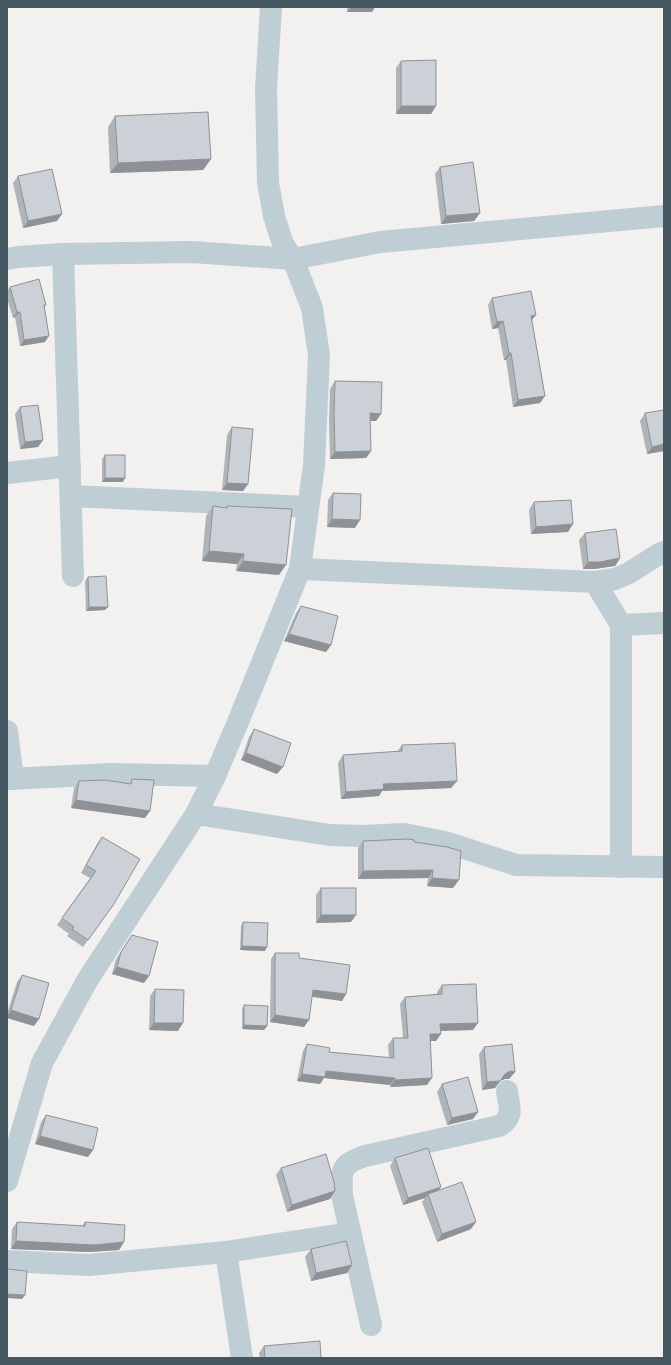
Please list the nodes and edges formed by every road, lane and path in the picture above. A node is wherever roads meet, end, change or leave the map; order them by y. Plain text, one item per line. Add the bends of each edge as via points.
1 (271, 7) edge
2 (664, 216) edge
3 (63, 254) junction
4 (7, 259) edge
5 (293, 260) junction
6 (70, 466) junction
7 (7, 473) edge
8 (71, 496) junction
9 (308, 507) junction
10 (664, 552) edge
11 (300, 569) junction
12 (73, 576) dead end
13 (595, 582) junction
14 (664, 623) edge
15 (621, 625) junction
16 (7, 731) edge
17 (215, 776) junction
18 (10, 779) edge
19 (196, 814) junction
20 (621, 867) junction
21 (664, 867) edge
22 (507, 1091) dead end
23 (7, 1181) edge
24 (350, 1233) junction
25 (226, 1252) junction
26 (7, 1261) edge
27 (371, 1325) dead end
28 (242, 1358) edge

1 - 5 street via 266,88 268,183 274,216 283,244
2 - 5 street via 380,242
3 - 4 street
3 - 5 street via 192,252
3 - 6 street
5 - 9 street via 312,308 319,355 314,465
6 - 7 street
6 - 8 street
8 - 9 street
8 - 12 street
9 - 11 street
10 - 13 street via 615,580
11 - 13 street
11 - 17 street
13 - 15 street
14 - 15 street
15 - 20 street
16 - 18 street
17 - 18 street via 112,774
17 - 19 street
19 - 20 street via 330,835 404,834 445,842 516,865
19 - 23 street via 88,979 42,1063
20 - 21 street
22 - 24 street via 509,1118 499,1126 365,1156 350,1162 341,1176
24 - 25 street
24 - 27 street
25 - 26 street via 89,1264
25 - 28 street

